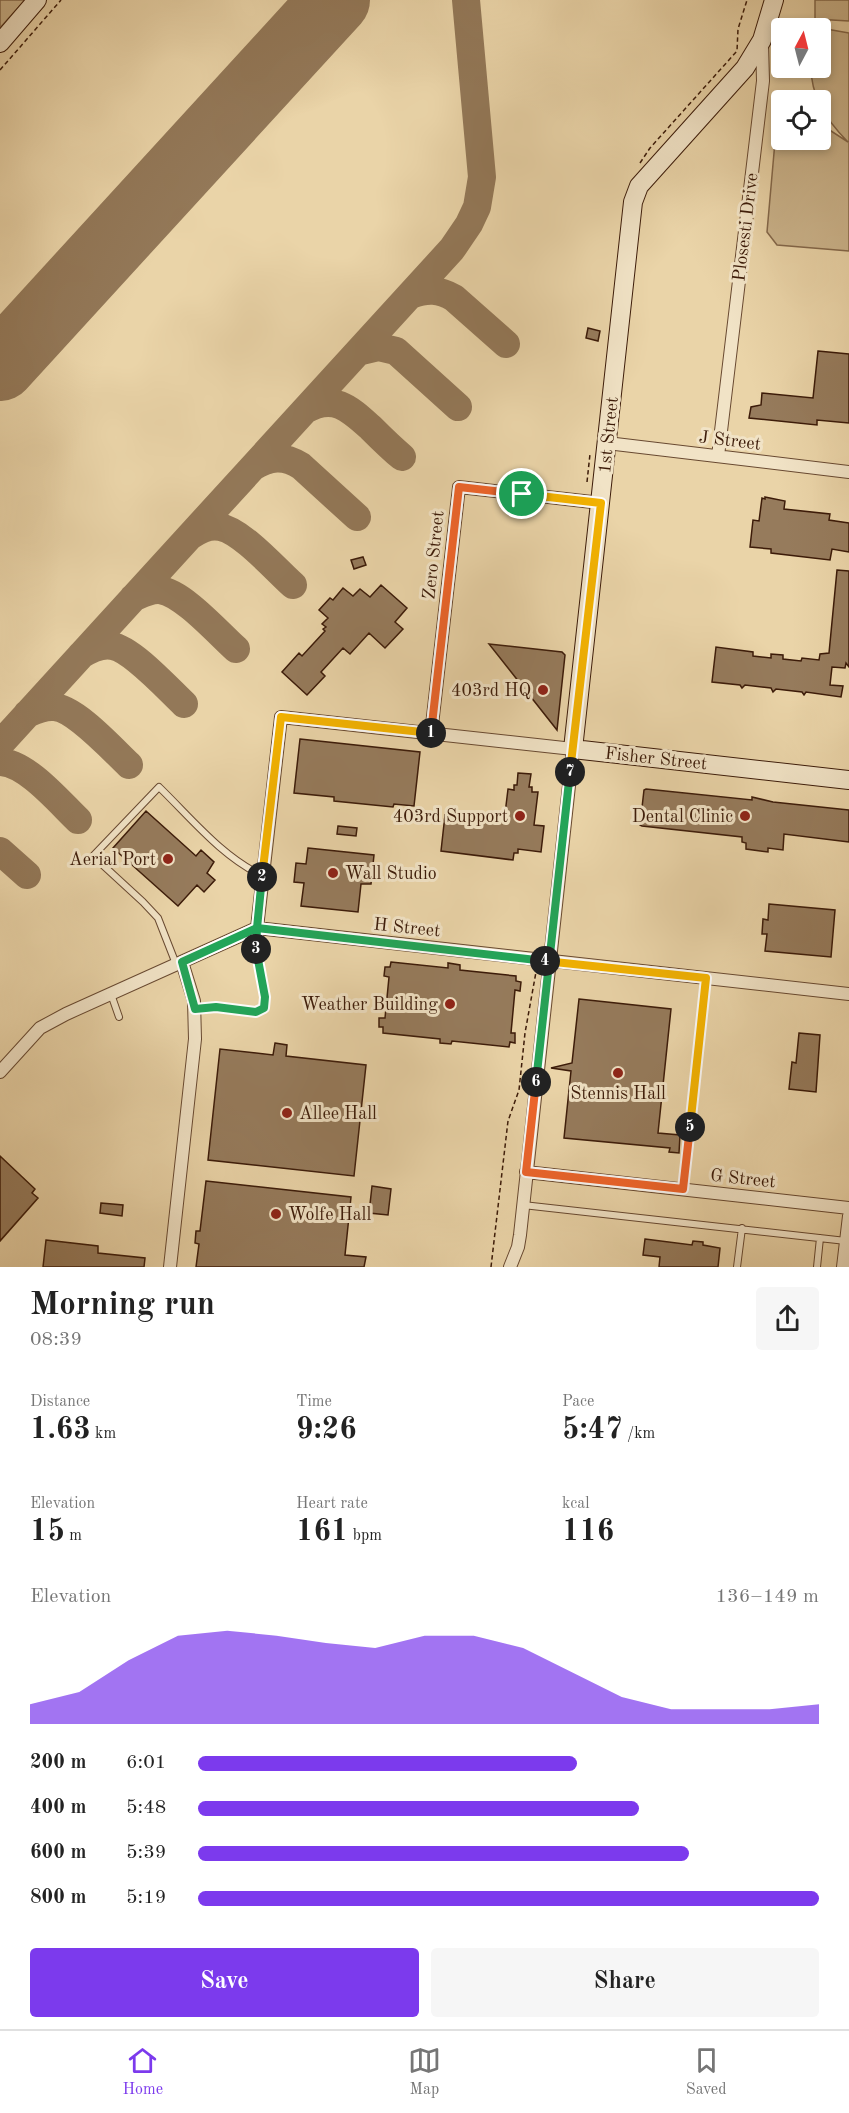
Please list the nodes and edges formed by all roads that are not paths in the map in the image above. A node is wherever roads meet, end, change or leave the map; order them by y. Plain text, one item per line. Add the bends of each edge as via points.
1 (37, 0) edge
2 (774, 0) edge
3 (762, 40) junction
4 (0, 43) edge
5 (607, 443) junction
6 (718, 456) junction
7 (849, 472) edge
8 (601, 503) junction
9 (431, 734) junction
10 (573, 749) junction
11 (849, 780) edge
12 (263, 876) junction
13 (257, 928) junction
14 (544, 961) junction
15 (180, 964) junction
16 (706, 978) junction
17 (111, 994) junction
18 (849, 994) edge
19 (195, 1009) junction
20 (119, 1017) dead end
21 (0, 1071) edge
22 (526, 1172) junction
23 (683, 1189) junction
24 (523, 1204) junction
25 (849, 1208) edge
26 (849, 1216) edge
27 (742, 1228) junction
28 (820, 1238) junction
29 (846, 1241) junction
30 (170, 1267) edge
31 (510, 1267) edge
32 (737, 1267) edge
33 (817, 1267) edge
34 (843, 1267) edge

1 - 4 street
2 - 3 street, Plosesti Drive
3 - 5 street, 1st Street via 745,68 639,186 633,202
3 - 6 street, Plosesti Drive via 763,81
5 - 6 street, J Street
5 - 8 street, 1st Street
6 - 7 street, J Street
8 - 9 street, Zero Street via 459,487
8 - 10 street, 1st Street
9 - 10 street, Fisher Street
9 - 12 street, Fisher Street via 281,717
10 - 11 street, Fisher Street
10 - 14 street, 1st Street
12 - 13 street, Fisher Street
12 - 15 lane via 224,850 159,787 93,856 158,918
13 - 14 street, H Street
13 - 15 street
13 - 19 lane via 255,945 264,1008 256,1012 216,1007
14 - 16 street, H Street
14 - 22 street, 1st Street
15 - 17 street
15 - 19 street
16 - 18 street, H Street
16 - 23 lane
17 - 20 lane
17 - 21 street via 40,1028
19 - 30 street
22 - 23 street, G Street
22 - 24 street, 1st Street
23 - 25 street, G Street
24 - 27 lane
24 - 31 street, 1st Street via 518,1247
26 - 29 street
27 - 28 lane
27 - 32 lane
28 - 29 lane
28 - 33 lane
29 - 34 street

